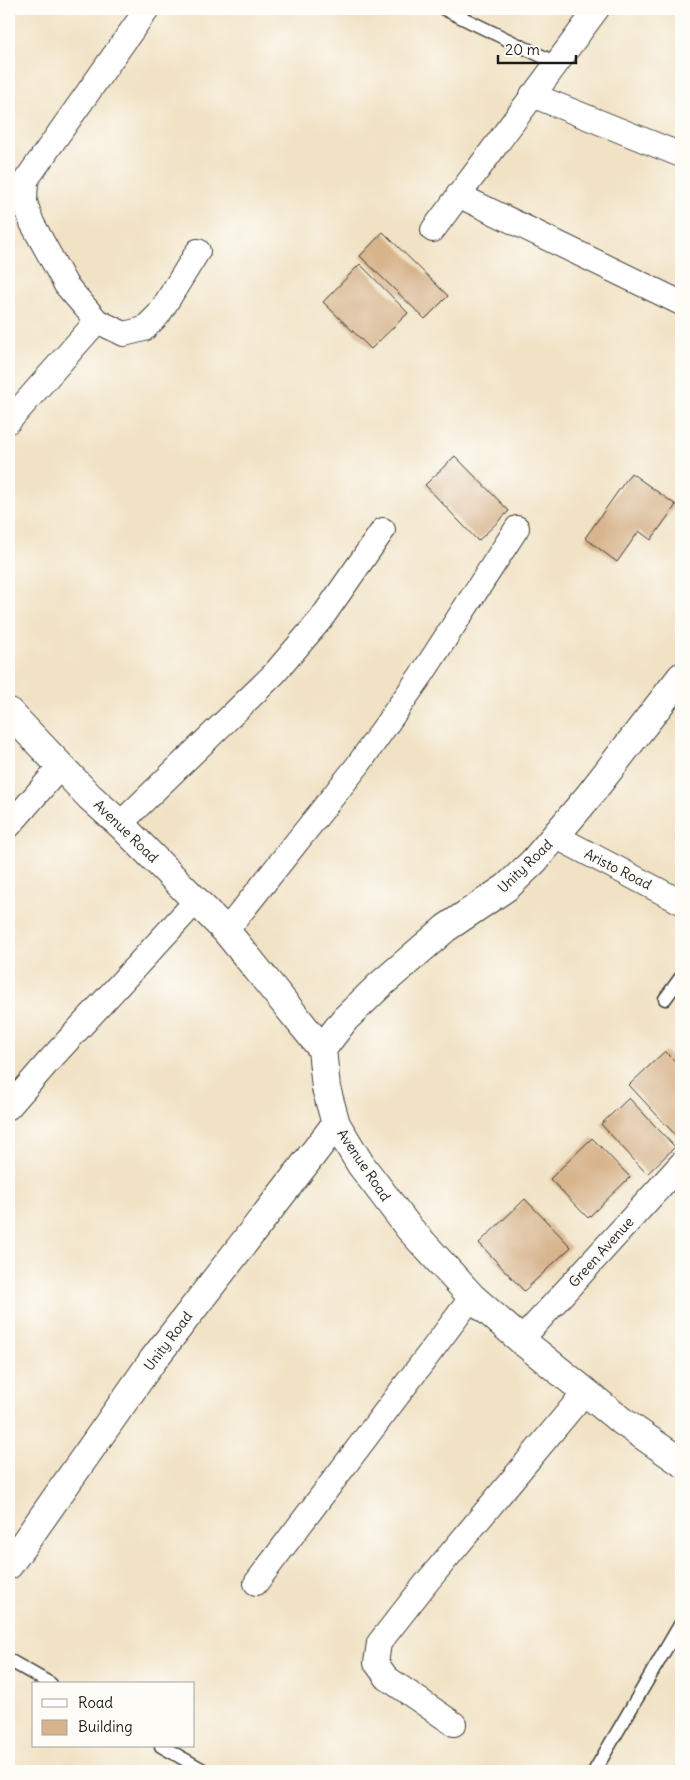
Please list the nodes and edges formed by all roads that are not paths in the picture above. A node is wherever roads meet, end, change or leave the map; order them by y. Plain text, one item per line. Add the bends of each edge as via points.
1 (146, 9) edge
2 (444, 9) edge
3 (597, 9) edge
4 (556, 63) junction
5 (532, 95) junction
6 (681, 155) edge
7 (458, 195) junction
8 (433, 230) dead end
9 (198, 252) dead end
10 (681, 303) edge
11 (97, 321) junction
12 (9, 421) edge
13 (518, 528) dead end
14 (383, 530) dead end
15 (681, 677) edge
16 (9, 712) edge
17 (61, 766) junction
18 (120, 824) junction
19 (9, 826) edge
20 (555, 836) junction
21 (197, 900) junction
22 (681, 902) edge
23 (226, 931) junction
24 (681, 977) edge
25 (666, 999) dead end
26 (322, 1049) junction
27 (9, 1107) edge
28 (336, 1124) junction
29 (681, 1164) edge
30 (472, 1297) junction
31 (521, 1340) junction
32 (585, 1392) junction
33 (681, 1462) edge
34 (9, 1565) edge
35 (256, 1583) dead end
36 (681, 1623) edge
37 (9, 1660) edge
38 (48, 1682) edge
39 (454, 1724) dead end
40 (165, 1748) edge
41 (595, 1770) edge
42 (205, 1771) edge

1 - 11 street via 26,180 26,202 32,224 66,285
2 - 4 lane
3 - 4 street
4 - 5 street
5 - 6 street
5 - 7 street
7 - 8 street
7 - 10 street
9 - 11 street via 159,314 144,329 124,334
11 - 12 street
13 - 23 street via 358,765
14 - 18 street via 321,619 274,674
15 - 20 street, Unity Road
16 - 17 street, Avenue Road
17 - 18 street, Avenue Road
17 - 19 street
18 - 21 street, Avenue Road
20 - 22 street, Aristo Road
20 - 26 street, Unity Road via 507,887 446,928 380,985
21 - 23 street, Avenue Road
21 - 27 street
23 - 26 street, Avenue Road
24 - 25 lane
26 - 28 street, Avenue Road via 326,1088
28 - 30 street, Avenue Road via 361,1166 409,1228
28 - 34 street, Unity Road via 153,1360
29 - 31 street, Green Avenue
30 - 31 street, Avenue Road
30 - 35 street
31 - 32 street, Avenue Road
32 - 33 street, Avenue Road
32 - 39 street via 379,1643 376,1663 387,1678
36 - 41 lane
37 - 38 lane
40 - 42 lane

